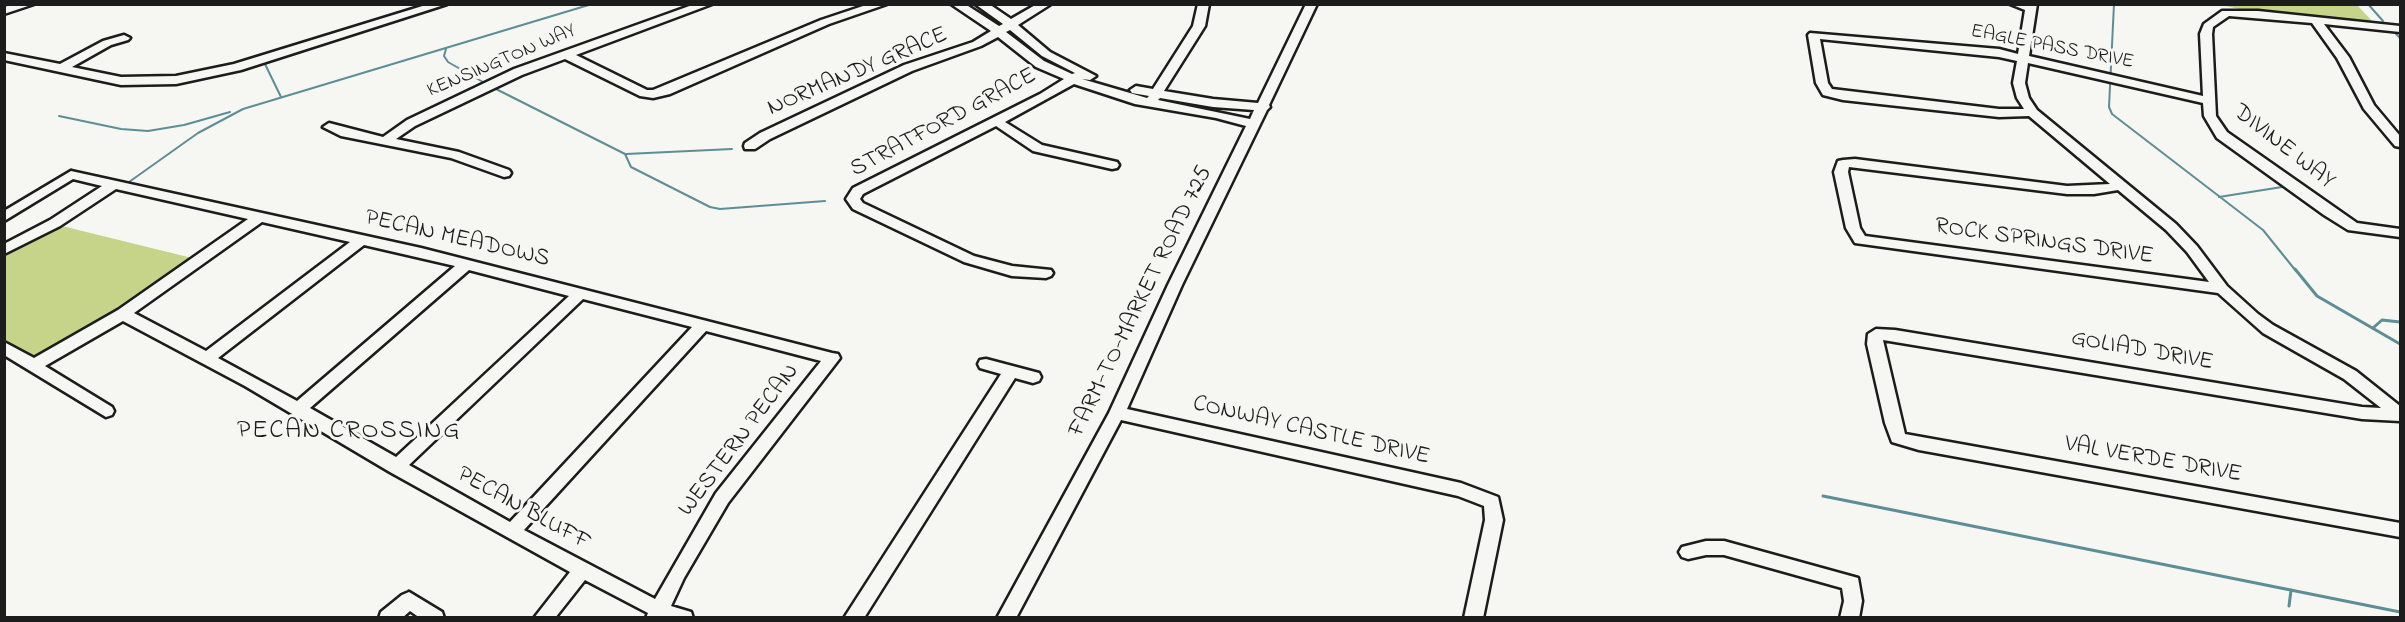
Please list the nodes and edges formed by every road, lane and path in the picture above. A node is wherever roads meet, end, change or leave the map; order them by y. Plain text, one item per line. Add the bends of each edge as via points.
1 (29, 4) edge
2 (442, 4) edge
3 (707, 4) edge
4 (882, 4) edge
5 (956, 4) edge
6 (980, 4) edge
7 (1046, 4) edge
8 (1204, 4) edge
9 (1312, 4) edge
10 (2015, 4) edge
11 (2031, 6) edge
12 (4, 11) edge
13 (2316, 21) junction
14 (1005, 28) junction
15 (2400, 29) edge
16 (124, 38) dead end
17 (564, 54) junction
18 (4, 56) edge
19 (2022, 58) junction
20 (60, 69) junction
21 (1078, 77) junction
22 (1154, 98) junction
23 (2209, 101) junction
24 (1264, 107) junction
25 (1219, 109) junction
26 (2032, 112) junction
27 (995, 120) junction
28 (1255, 124) junction
29 (329, 127) dead end
30 (384, 141) junction
31 (2400, 143) edge
32 (750, 146) dead end
33 (1112, 165) dead end
34 (504, 173) dead end
35 (114, 184) junction
36 (2121, 186) junction
37 (4, 217) edge
38 (258, 218) junction
39 (2400, 232) edge
40 (360, 241) junction
41 (4, 250) edge
42 (466, 265) junction
43 (1046, 273) dead end
44 (2222, 289) junction
45 (581, 293) junction
46 (123, 314) junction
47 (702, 326) junction
48 (4, 347) edge
49 (207, 358) junction
50 (832, 358) joint
51 (986, 364) dead end
52 (34, 365) junction
53 (1011, 371) junction
54 (1033, 376) dead end
55 (298, 409) junction
56 (106, 411) dead end
57 (1117, 413) junction
58 (2400, 415) edge
59 (1898, 438) joint
60 (396, 467) junction
61 (2400, 530) edge
62 (512, 532) junction
63 (1688, 552) dead end
64 (582, 570) junction
65 (658, 614) edge
66 (388, 618) edge
67 (435, 618) edge
68 (543, 618) edge
69 (684, 618) edge
70 (853, 618) edge
71 (1006, 618) edge
72 (1473, 618) edge
73 (1849, 618) edge

1 - 12 street
2 - 20 street via 199,76 136,82
3 - 17 street, KENSINGTON WAY
4 - 17 street via 825,22 652,94
5 - 14 street
6 - 14 street
7 - 14 street, NORMANDY GRACE
8 - 22 street via 1199,26
9 - 24 street, FARM-TO-MARKET ROAD 725
10 - 11 street
11 - 19 street
13 - 15 street, DIVINE WAY
13 - 23 street, DIVINE WAY via 2226,13 2215,20 2206,34
13 - 31 street via 2343,57 2368,106
14 - 21 street via 1032,58
14 - 32 street, NORMANDY GRACE via 967,49 908,68
16 - 20 street
17 - 30 street, KENSINGTON WAY via 411,123
18 - 20 street
19 - 23 street, EAGLE PASS DRIVE
19 - 26 street via 2020,90
19 - 26 street, EAGLE PASS DRIVE via 1814,35 1827,92 1999,113
21 - 22 street via 1106,92
21 - 27 street, STRATFORD GRACE
22 - 25 street
23 - 39 street, DIVINE WAY via 2210,116 2222,135 2329,212 2353,227
24 - 25 street
24 - 28 street, FARM-TO-MARKET ROAD 725
25 - 28 street
26 - 36 street
27 - 33 street via 1038,148
27 - 43 street, STRATFORD GRACE via 858,191 853,201 969,259 1011,271
28 - 57 street, FARM-TO-MARKET ROAD 725
29 - 30 street
30 - 34 street via 454,155
35 - 37 street, PECAN MEADOWS via 70,175
35 - 38 street, PECAN MEADOWS
35 - 41 street via 55,223
36 - 44 street via 2179,234
36 - 44 street, ROCK SPRINGS DRIVE via 2067,190 1855,163 1843,164 1841,172 1853,228 1860,240
38 - 40 street, PECAN MEADOWS
38 - 46 street
40 - 42 street, PECAN MEADOWS
40 - 49 street
42 - 45 street, PECAN MEADOWS
42 - 55 street
44 - 58 street via 2268,329 2350,375
45 - 47 street, PECAN MEADOWS
45 - 60 street
46 - 49 street, PECAN BLUFF
46 - 52 street
47 - 50 street, PECAN MEADOWS
47 - 62 street
48 - 52 street
49 - 55 street, PECAN BLUFF
50 - 65 street, WESTERN PECAN via 722,498
51 - 53 street
52 - 56 street
53 - 54 street
53 - 70 street
55 - 60 street, PECAN BLUFF
57 - 71 street, FARM-TO-MARKET ROAD 725
57 - 72 street, CONWAY CASTLE DRIVE via 1461,490 1492,502 1494,520
58 - 59 street, GOLIAD DRIVE via 2362,413 1895,334 1876,334 1875,344
59 - 61 street, VAL VERDE DRIVE
60 - 62 street, PECAN BLUFF
62 - 64 street, PECAN BLUFF
63 - 73 street via 1725,548 1851,583 1853,601
64 - 65 street, PECAN BLUFF
64 - 68 street
65 - 69 street, PECAN BLUFF
66 - 67 street via 409,600

